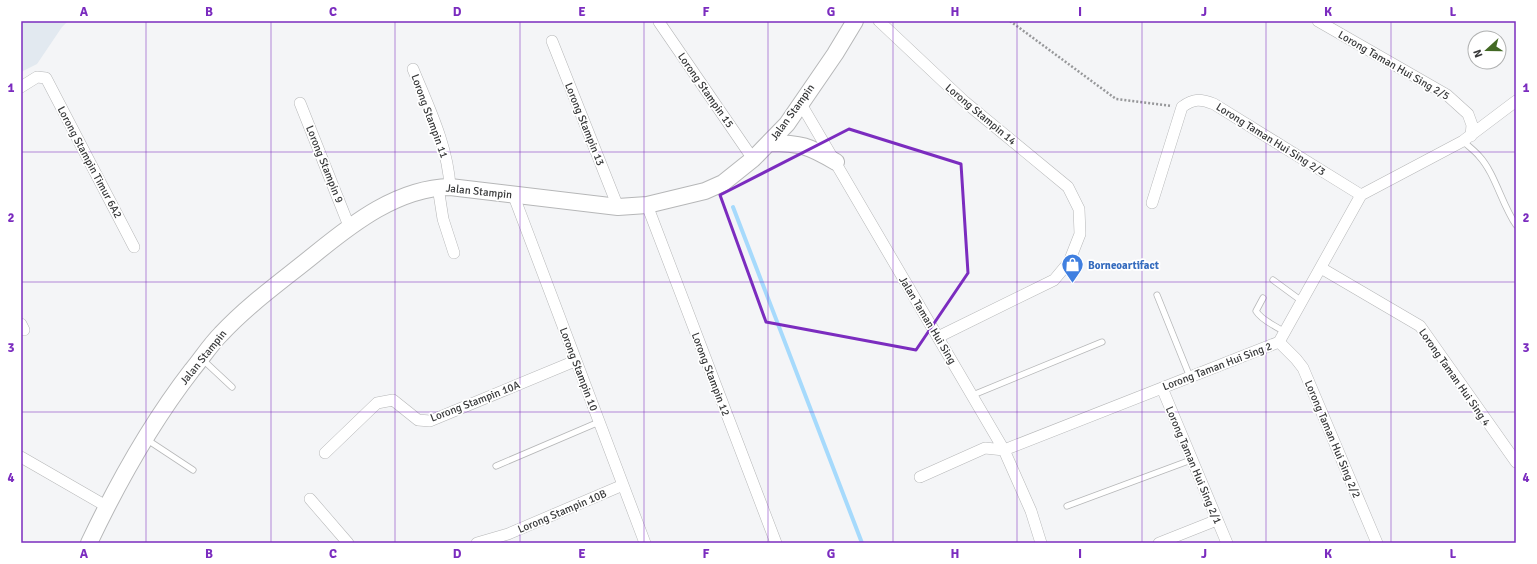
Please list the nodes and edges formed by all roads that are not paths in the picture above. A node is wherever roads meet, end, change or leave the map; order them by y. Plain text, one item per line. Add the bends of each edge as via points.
1 (855, 21) edge
2 (879, 21) edge
3 (1318, 21) edge
4 (659, 22) dead end
5 (552, 41) dead end
6 (413, 69) dead end
7 (21, 87) edge
8 (1516, 101) edge
9 (300, 103) dead end
10 (801, 104) junction
11 (1467, 139) junction
12 (769, 144) junction
13 (753, 159) junction
14 (836, 162) junction
15 (444, 187) junction
16 (513, 194) junction
17 (1361, 195) junction
18 (1152, 203) dead end
19 (646, 205) junction
20 (618, 207) junction
21 (1516, 225) edge
22 (349, 226) junction
23 (134, 247) dead end
24 (454, 253) dead end
25 (1321, 268) junction
26 (1272, 280) dead end
27 (1157, 295) dead end
28 (1263, 298) dead end
29 (1303, 302) junction
30 (938, 337) junction
31 (1282, 337) junction
32 (1102, 342) dead end
33 (201, 358) junction
34 (575, 361) junction
35 (1190, 376) junction
36 (232, 387) dead end
37 (1162, 388) junction
38 (973, 395) junction
39 (599, 422) junction
40 (145, 437) junction
41 (1004, 450) junction
42 (325, 453) dead end
43 (21, 457) edge
44 (1191, 460) junction
45 (1516, 462) edge
46 (496, 466) dead end
47 (193, 470) dead end
48 (920, 477) dead end
49 (623, 485) junction
50 (310, 499) dead end
51 (106, 506) junction
52 (1068, 506) dead end
53 (1217, 520) junction
54 (510, 538) edge
55 (89, 543) edge
56 (348, 543) edge
57 (477, 543) edge
58 (645, 543) edge
59 (776, 543) edge
60 (1041, 543) edge
61 (1159, 543) edge
62 (1227, 543) edge
63 (1377, 543) edge

1 - 10 street, Jalan Stampin
2 - 30 street, Lorong Stampin 14 via 965,102 1068,187 1079,209 1080,234 1069,262 1054,280
3 - 11 street, Lorong Taman Hui Sing 2/5 via 1447,95 1468,114 1472,125
4 - 13 street, Lorong Stampin 15
5 - 20 street, Lorong Stampin 13
6 - 15 street, Lorong Stampin 11 via 448,165
7 - 23 street, Lorong Stampin Timur 6A2 via 37,78 46,78
8 - 11 street
9 - 22 street, Lorong Stampin 9
10 - 12 street, Jalan Stampin
10 - 14 street, Jalan Taman Hui Sing
11 - 17 street
11 - 21 lane via 1488,170
12 - 13 street, Jalan Stampin
12 - 14 street via 796,143 812,148
13 - 19 street, Jalan Stampin via 723,183 705,191
14 - 30 street, Jalan Taman Hui Sing
15 - 16 street, Jalan Stampin
15 - 22 street, Jalan Stampin via 409,195
15 - 24 street, Lorong Stampin 11 via 443,219
16 - 20 street, Jalan Stampin
16 - 34 street, Lorong Stampin 10
17 - 18 street, Lorong Taman Hui Sing 2/3 via 1202,99 1190,101 1182,107
17 - 25 street
19 - 20 street, Jalan Stampin
19 - 59 street, Lorong Stampin 12
22 - 33 street, Jalan Stampin via 248,308
25 - 29 street
25 - 45 street, Lorong Taman Hui Sing 4 via 1420,326
26 - 29 lane
27 - 35 lane
28 - 31 lane via 1256,311 1259,317 1276,325
29 - 31 street
30 - 38 street, Jalan Taman Hui Sing
31 - 35 street, Lorong Taman Hui Sing 2
31 - 63 street, Lorong Taman Hui Sing 2/2 via 1303,368
32 - 38 lane
33 - 36 lane
33 - 40 street, Jalan Stampin
34 - 39 street, Lorong Stampin 10
34 - 42 street, Lorong Stampin 10A via 430,421 418,420 393,400 377,403
35 - 37 street, Lorong Taman Hui Sing 2
37 - 41 street, Lorong Taman Hui Sing 2
37 - 44 street, Lorong Taman Hui Sing 2/1
38 - 41 street, Jalan Taman Hui Sing
39 - 46 lane
39 - 49 street, Lorong Stampin 10
40 - 47 lane
40 - 51 street, Jalan Stampin
41 - 48 street, Lorong Taman Hui Sing 2 via 986,448
41 - 60 street, Jalan Taman Hui Sing via 1031,511
43 - 51 street
44 - 52 lane
44 - 53 street, Lorong Taman Hui Sing 2/1
49 - 54 street, Lorong Stampin 10B
49 - 58 street, Lorong Stampin 10
50 - 56 street
51 - 55 street, Jalan Stampin
53 - 61 street
53 - 62 street, Lorong Taman Hui Sing 2/1
54 - 57 street, Lorong Stampin 10B

